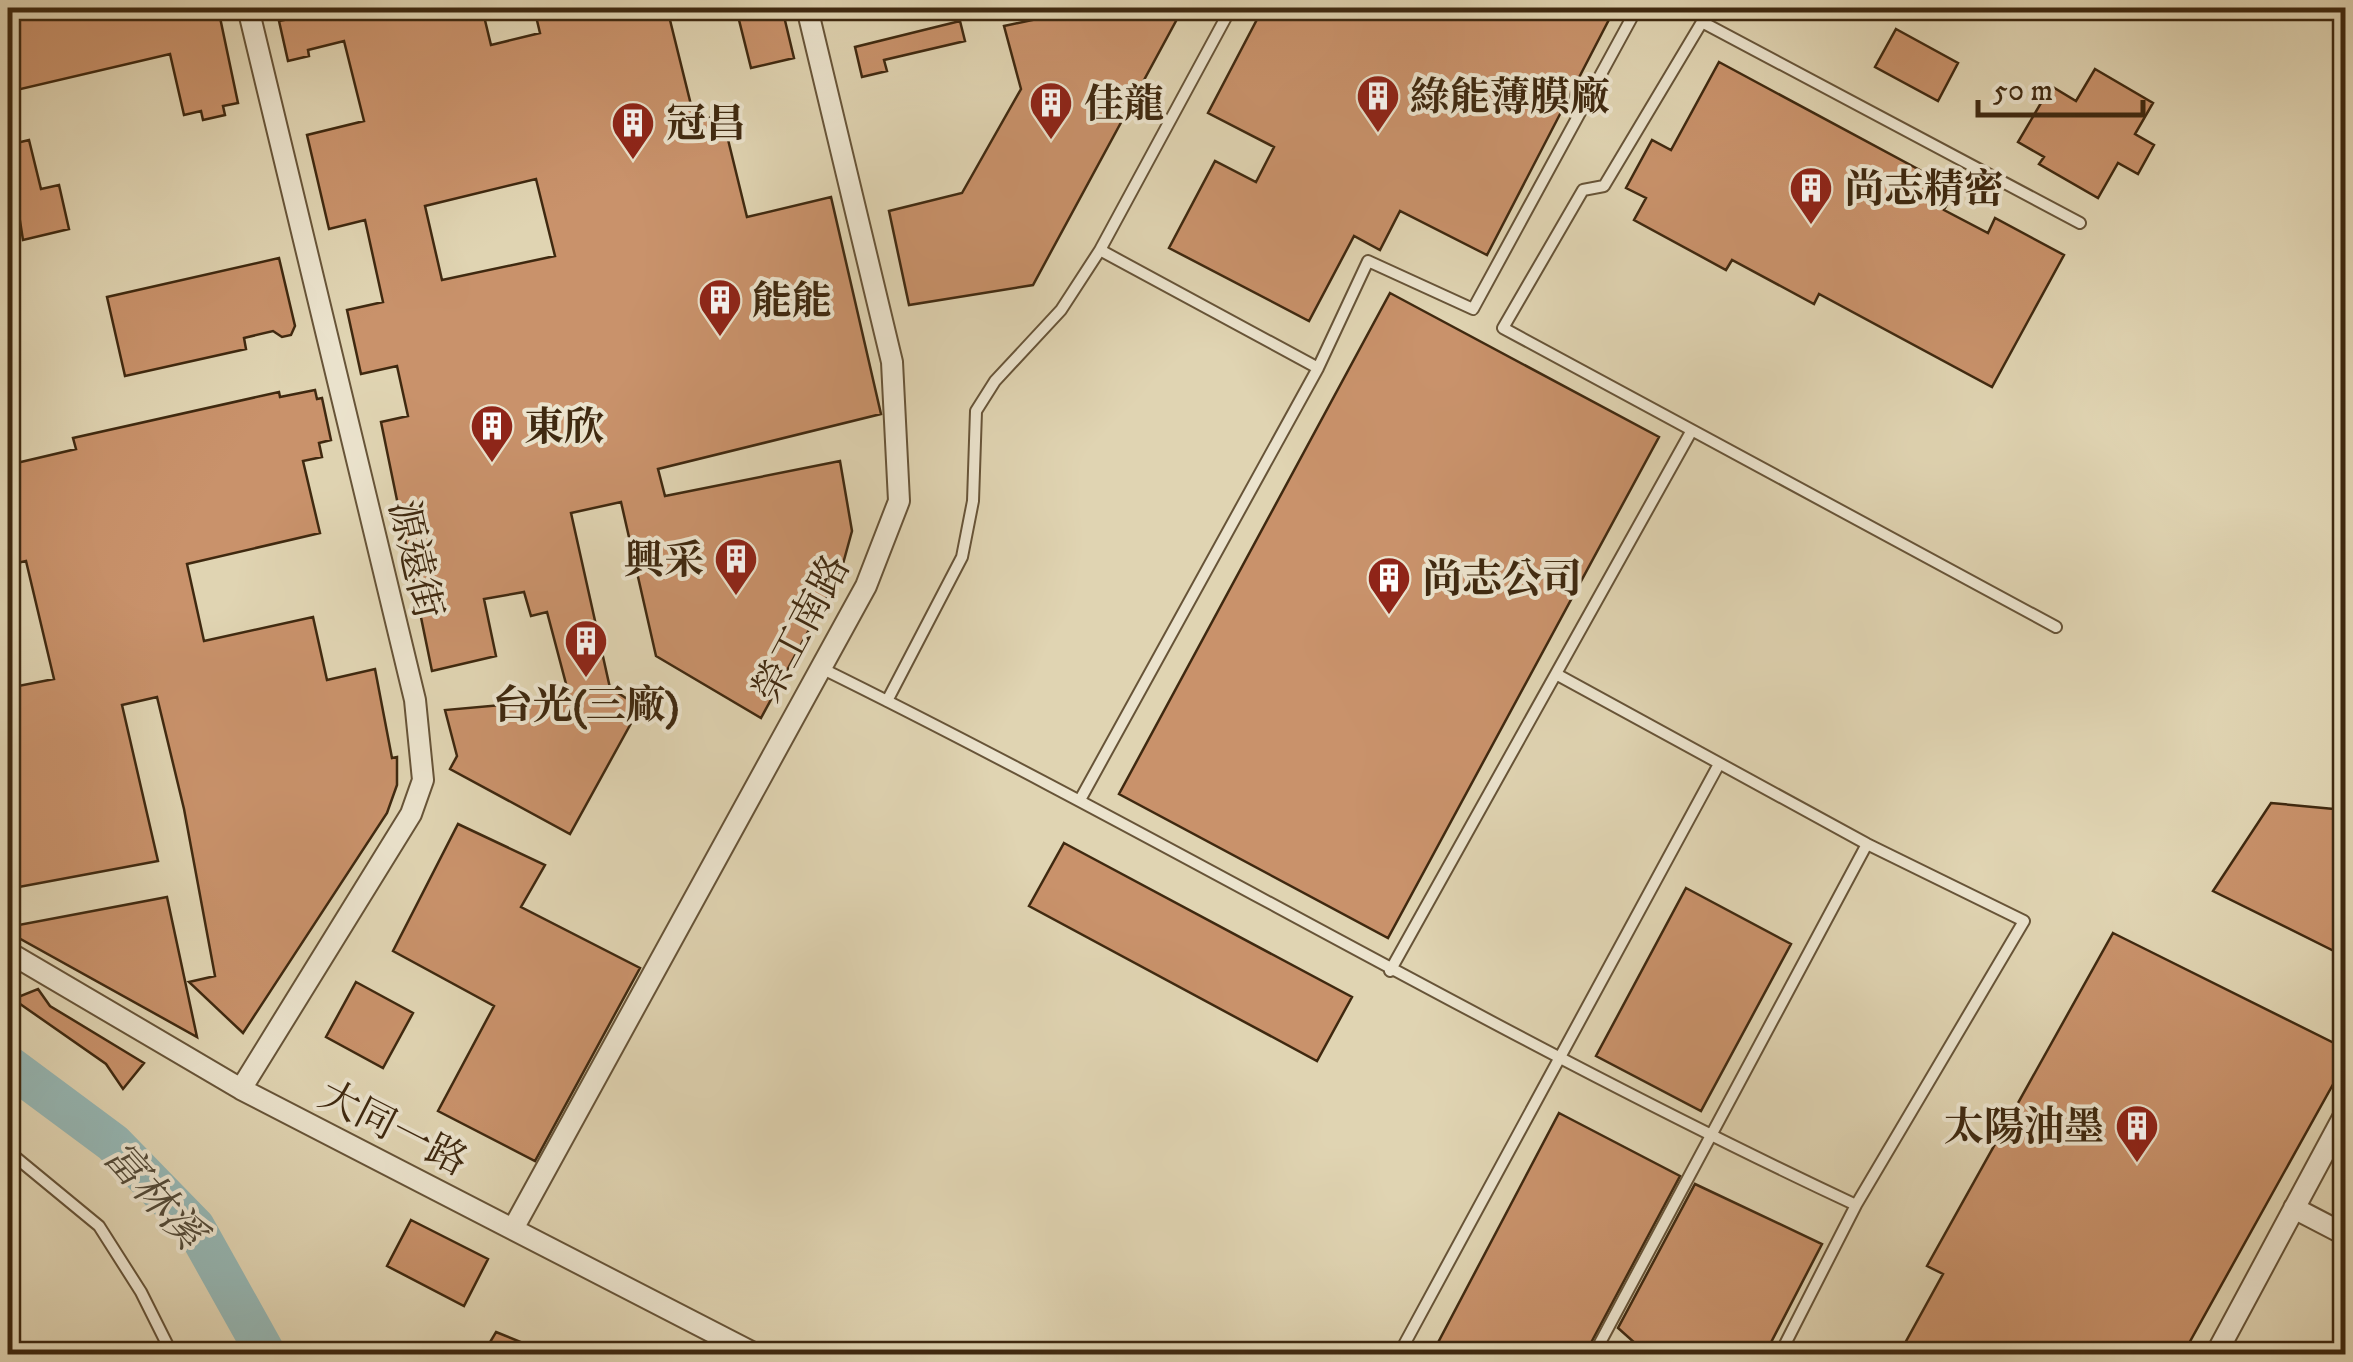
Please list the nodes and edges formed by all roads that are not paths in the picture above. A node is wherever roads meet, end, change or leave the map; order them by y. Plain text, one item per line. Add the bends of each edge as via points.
1 (248, 8) edge
2 (807, 8) edge
3 (1231, 8) edge
4 (1637, 8) edge
5 (2080, 223) dead end
6 (1100, 250) junction
7 (1318, 368) junction
8 (1692, 430) junction
9 (2056, 627) dead end
10 (819, 668) junction
11 (1556, 674) junction
12 (887, 701) junction
13 (1719, 764) junction
14 (1081, 798) junction
15 (1867, 844) junction
16 (8, 952) edge
17 (1390, 971) junction
18 (1558, 1058) junction
19 (240, 1089) junction
20 (2346, 1112) edge
21 (1712, 1138) junction
22 (8, 1151) edge
23 (1856, 1205) junction
24 (2294, 1208) junction
25 (514, 1227) junction
26 (2346, 1235) edge
27 (172, 1354) edge
28 (755, 1354) edge
29 (1399, 1354) edge
30 (1594, 1354) edge
31 (1780, 1354) edge
32 (2216, 1354) edge

1 - 19 street, 源遠街 via 415,700 423,780 411,814
2 - 10 street, 榮工南路 via 892,362 899,500 866,586
3 - 6 lane
4 - 7 lane via 1472,309 1368,260
5 - 8 lane via 1702,22 1604,186 1583,190 1503,328
6 - 7 lane
6 - 12 lane via 1061,310 994,381 976,411 974,502 962,556
7 - 14 lane
8 - 9 lane
8 - 11 lane
10 - 12 lane
10 - 25 street, 榮工南路
11 - 13 lane
11 - 17 lane
12 - 14 lane
13 - 15 lane
13 - 18 lane
14 - 17 lane
15 - 21 lane
15 - 23 lane via 2024,921
16 - 19 street, 大同一路
17 - 18 lane
18 - 21 lane
18 - 29 lane
19 - 25 street, 大同一路
20 - 24 street
21 - 23 lane
21 - 30 lane
22 - 27 lane via 99,1226
23 - 31 lane
24 - 26 street
24 - 32 street
25 - 28 street, 大同一路

